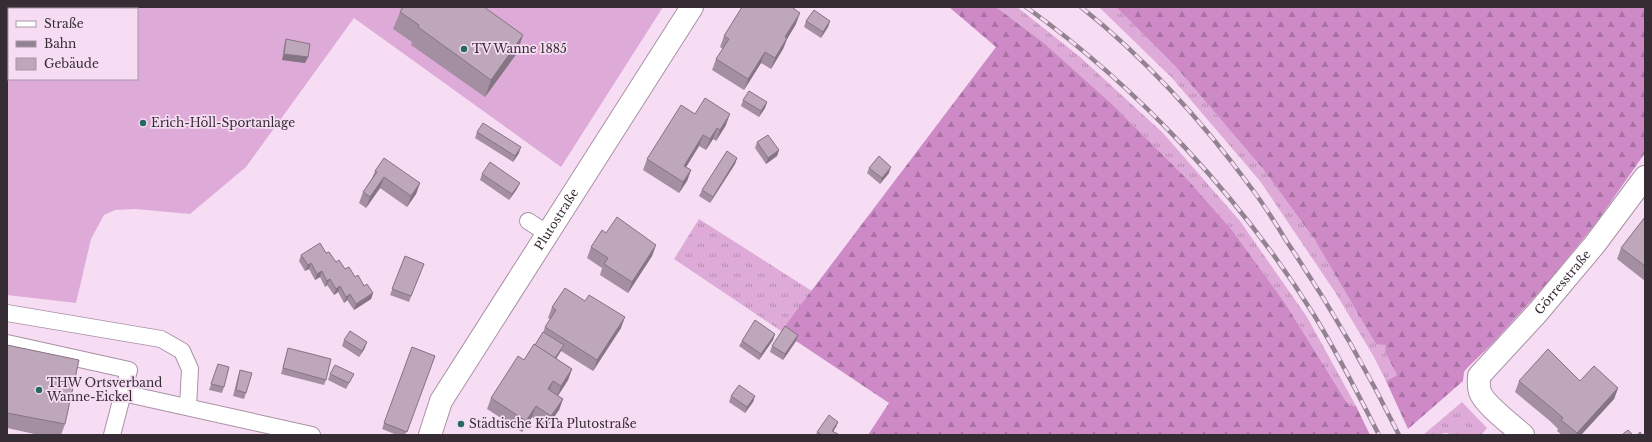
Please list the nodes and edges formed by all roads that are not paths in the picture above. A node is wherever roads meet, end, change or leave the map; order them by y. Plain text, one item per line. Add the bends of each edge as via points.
1 (692, 7) edge
2 (1645, 177) edge
3 (528, 221) dead end
4 (548, 234) junction
5 (7, 313) edge
6 (7, 344) edge
7 (123, 393) junction
8 (188, 407) junction
9 (112, 435) edge
10 (312, 435) edge
11 (430, 435) edge
12 (1523, 435) edge

1 - 4 street, Plutostraße
2 - 12 street, Görresstraße via 1595,244 1479,376 1478,384 1485,400
3 - 4 lane
4 - 11 street, Plutostraße via 441,401
5 - 8 lane via 161,339 182,351 190,369
6 - 7 lane via 129,370
7 - 8 lane
7 - 9 lane
8 - 10 lane

